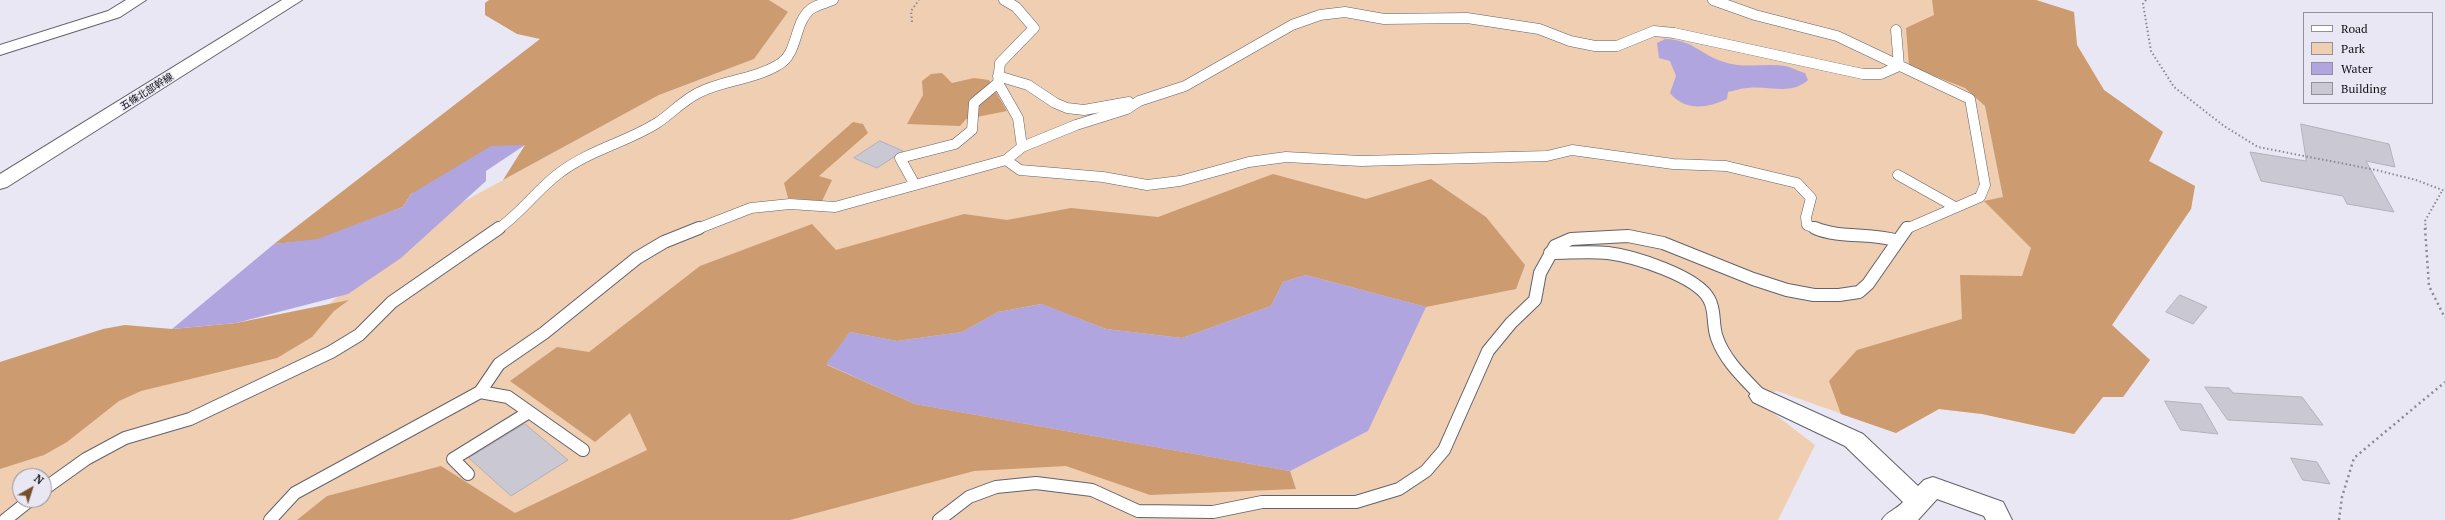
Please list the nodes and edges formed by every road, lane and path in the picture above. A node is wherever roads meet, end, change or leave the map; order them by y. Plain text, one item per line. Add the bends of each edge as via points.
1 (138, 0) edge
2 (294, 0) edge
3 (834, 0) edge
4 (920, 0) edge
5 (1004, 0) edge
6 (1713, 0) edge
7 (2146, 0) edge
8 (912, 22) dead end
9 (1896, 30) dead end
10 (0, 50) edge
11 (1899, 66) junction
12 (998, 80) junction
13 (1139, 100) junction
14 (1022, 147) junction
15 (1006, 160) junction
16 (1898, 175) dead end
17 (0, 183) edge
18 (915, 185) junction
19 (2444, 191) edge
20 (1955, 207) junction
21 (1898, 241) junction
22 (1550, 253) junction
23 (2445, 318) edge
24 (2445, 382) edge
25 (480, 392) junction
26 (1762, 396) joint
27 (530, 412) junction
28 (583, 450) dead end
29 (468, 474) dead end
30 (52, 483) edge
31 (1919, 502) junction
32 (20, 508) edge
33 (5, 520) edge
34 (270, 520) edge
35 (938, 520) edge
36 (1895, 520) edge
37 (1999, 520) edge
38 (2339, 520) edge

1 - 10 street via 114,14
2 - 17 street, 五條北部幹線
3 - 30 lane via 811,9 805,16 788,56 779,65 759,74 700,92 682,102 657,123 594,151 558,174 511,220 392,302 359,335 331,352 190,419 124,438 86,459
4 - 8 path via 912,11
5 - 12 lane via 1016,7 1034,28 1000,63
6 - 11 lane via 1730,8 1834,36 1859,45
7 - 19 path via 2143,4 2150,51 2174,87 2258,147 2376,170 2416,180
9 - 11 lane
11 - 13 lane via 1881,74 1863,74 1654,30 1617,46 1595,46 1570,41 1539,29 1467,18 1384,19 1345,12 1320,15 1292,25 1185,86
11 - 20 lane via 1946,84 1970,100 1985,185 1980,197
12 - 13 lane via 1028,85 1067,108 1084,110
12 - 14 lane via 1018,118
12 - 18 lane via 974,103 972,130 955,144 900,158
13 - 14 lane via 1127,109 1076,125
14 - 15 lane
15 - 18 lane
15 - 21 lane via 1020,170 1103,177 1147,185 1180,181 1249,162 1286,157 1361,162 1547,156 1572,150 1673,164 1726,166 1797,183 1811,198 1806,218 1807,225 1822,232 1883,235
16 - 20 lane
18 - 25 lane via 835,207 790,204 751,208 664,242 637,258 544,333 499,364
19 - 23 path via 2426,221 2429,286
20 - 21 lane via 1907,228
21 - 22 lane via 1868,284 1859,292 1814,295 1787,290 1753,279 1663,243 1628,236 1571,239 1555,246
22 - 26 lane via 1608,254 1635,259 1679,277 1705,293 1715,312 1716,338 1731,364
22 - 35 lane via 1540,274 1535,300 1510,323 1488,351 1444,450 1426,471 1399,488 1356,502 1262,502 1213,512 1138,511 1092,490 1036,483 990,489 969,497
24 - 38 path via 2354,458 2342,497
25 - 27 lane via 508,396
25 - 34 lane via 295,493
26 - 31 street via 1854,440
27 - 28 lane
27 - 29 lane via 453,459
31 - 36 street via 1907,514
31 - 37 street via 1933,486 1994,509
32 - 33 lane

